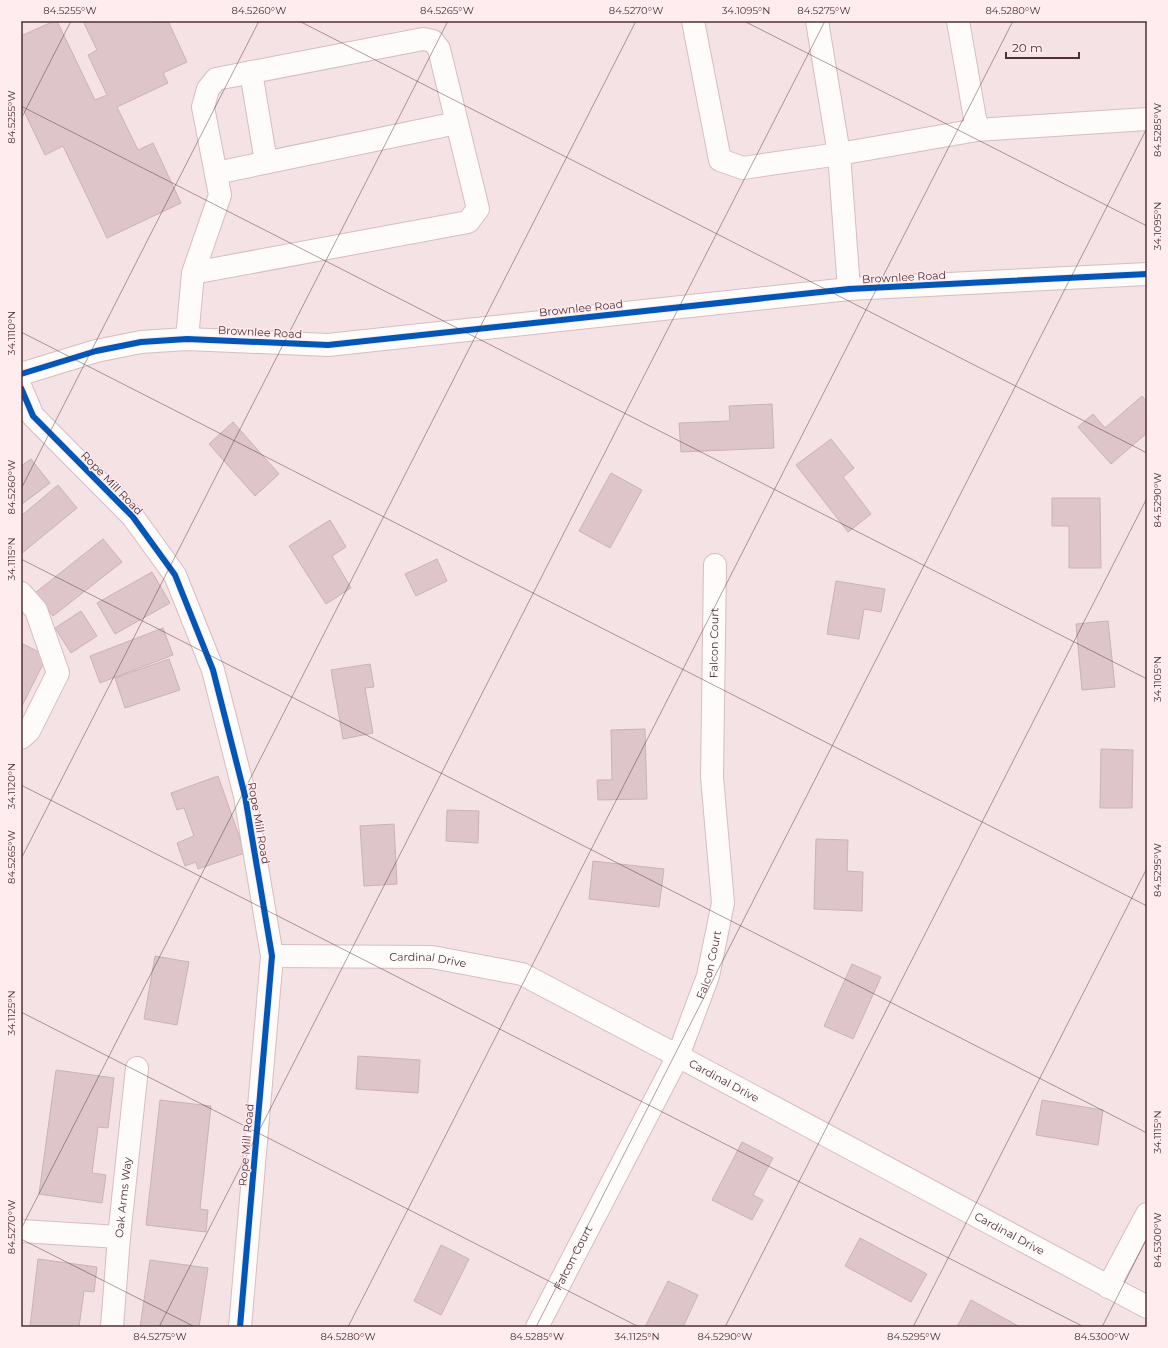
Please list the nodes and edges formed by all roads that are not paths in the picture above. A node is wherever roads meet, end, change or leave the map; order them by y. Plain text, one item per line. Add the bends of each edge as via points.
1 (693, 21) edge
2 (817, 21) edge
3 (958, 21) edge
4 (251, 72) junction
5 (1147, 119) edge
6 (457, 123) junction
7 (977, 130) junction
8 (839, 154) junction
9 (266, 162) junction
10 (216, 173) junction
11 (193, 273) junction
12 (1147, 274) edge
13 (849, 289) junction
14 (187, 339) junction
15 (21, 374) edge
16 (21, 388) edge
17 (715, 565) dead end
18 (21, 593) edge
19 (21, 738) edge
20 (272, 956) junction
21 (678, 1056) junction
22 (138, 1068) dead end
23 (1147, 1214) edge
24 (21, 1231) edge
25 (119, 1237) junction
26 (1108, 1286) junction
27 (1147, 1307) edge
28 (112, 1327) edge
29 (240, 1327) edge
30 (537, 1327) edge

1 - 8 street via 720,160 743,168
2 - 8 street
3 - 7 street
4 - 6 street via 423,39 432,41 439,49
4 - 9 street
4 - 10 street via 216,79 208,89 203,107
5 - 7 street
6 - 9 street
6 - 11 street via 478,209 468,222
7 - 8 street
8 - 13 street
9 - 10 street
10 - 11 street via 220,195
11 - 14 street
12 - 13 street, Brownlee Road
13 - 14 street, Brownlee Road via 328,345
14 - 15 street, Brownlee Road via 141,342 96,351
16 - 20 street, Rope Mill Road via 32,416 133,517 175,575 213,670 221,700 245,796
17 - 21 street, Falcon Court via 712,777 723,903 708,976
18 - 19 street via 36,610 58,673 29,731
20 - 21 street, Cardinal Drive via 432,957 522,974
20 - 29 street, Rope Mill Road
21 - 26 street, Cardinal Drive
21 - 30 street, Falcon Court
22 - 25 street, Oak Arms Way
23 - 26 street
24 - 25 street
25 - 28 street, Oak Arms Way
26 - 27 street, Cardinal Drive

